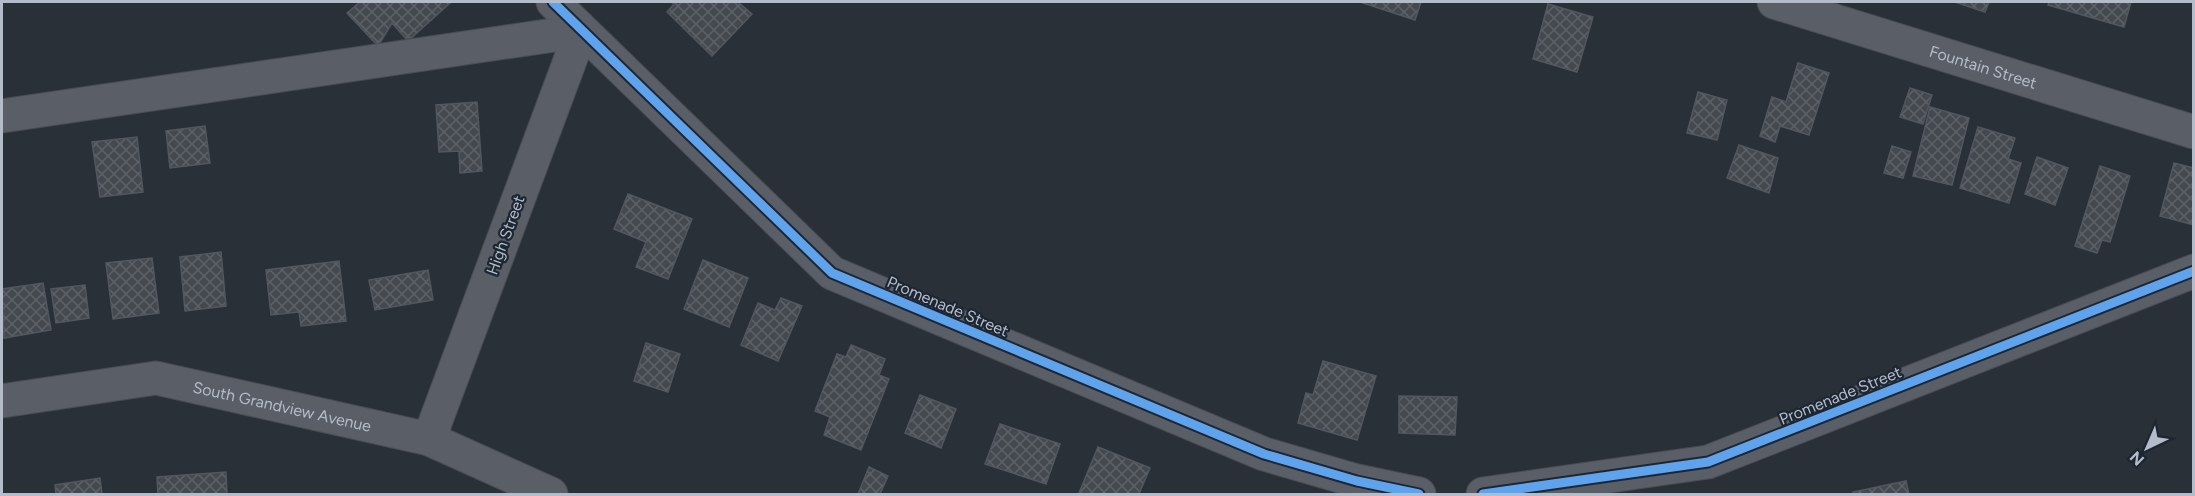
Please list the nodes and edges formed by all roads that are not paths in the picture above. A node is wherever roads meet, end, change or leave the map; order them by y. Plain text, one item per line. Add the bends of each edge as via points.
1 (553, 2) edge
2 (1774, 2) edge
3 (581, 31) junction
4 (2, 116) edge
5 (2193, 132) edge
6 (2193, 271) edge
7 (2, 401) edge
8 (429, 440) junction
9 (1356, 488) edge
10 (551, 495) edge
11 (1419, 495) edge
12 (1483, 495) edge

1 - 3 street, Promenade Street
2 - 5 street, Fountain Street
3 - 4 street
3 - 8 street, High Street
3 - 9 street, Promenade Street via 832,273 1264,454
6 - 12 street, Promenade Street via 1708,462
7 - 8 street, South Grandview Avenue via 156,378
8 - 10 street, South Grandview Avenue
9 - 11 street, Promenade Street

